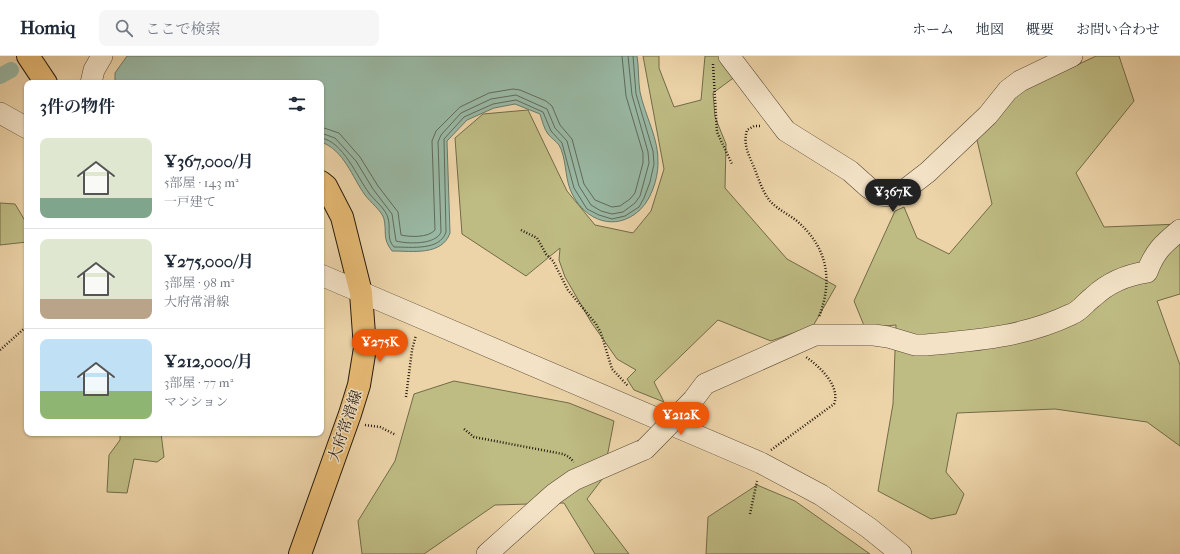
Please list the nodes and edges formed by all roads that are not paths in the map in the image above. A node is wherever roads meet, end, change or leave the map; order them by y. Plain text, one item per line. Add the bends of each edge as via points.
1 (28, 56) edge
2 (102, 56) edge
3 (1072, 56) edge
4 (721, 59) edge
5 (44, 80) edge
6 (92, 80) edge
7 (0, 113) edge
8 (24, 126) edge
9 (324, 184) edge
10 (1180, 230) edge
11 (324, 276) edge
12 (361, 293) junction
13 (300, 554) edge
14 (487, 554) edge
15 (901, 554) edge

1 - 5 main road
2 - 6 street
3 - 4 street via 1020,81 1008,90 988,115 928,172 902,192 890,196 880,195 850,170 786,131
7 - 8 street
9 - 12 main road, 大府常滑線 via 342,217
10 - 14 street, bridge via 1153,256 1147,272 1118,279 1100,290 1074,314 1032,331 1000,338 926,345 915,345 874,335 815,335 705,384 693,400 645,449 574,480 554,494
11 - 12 street
12 - 13 main road, 大府常滑線 via 365,348 359,385
12 - 15 street via 761,463 821,495

